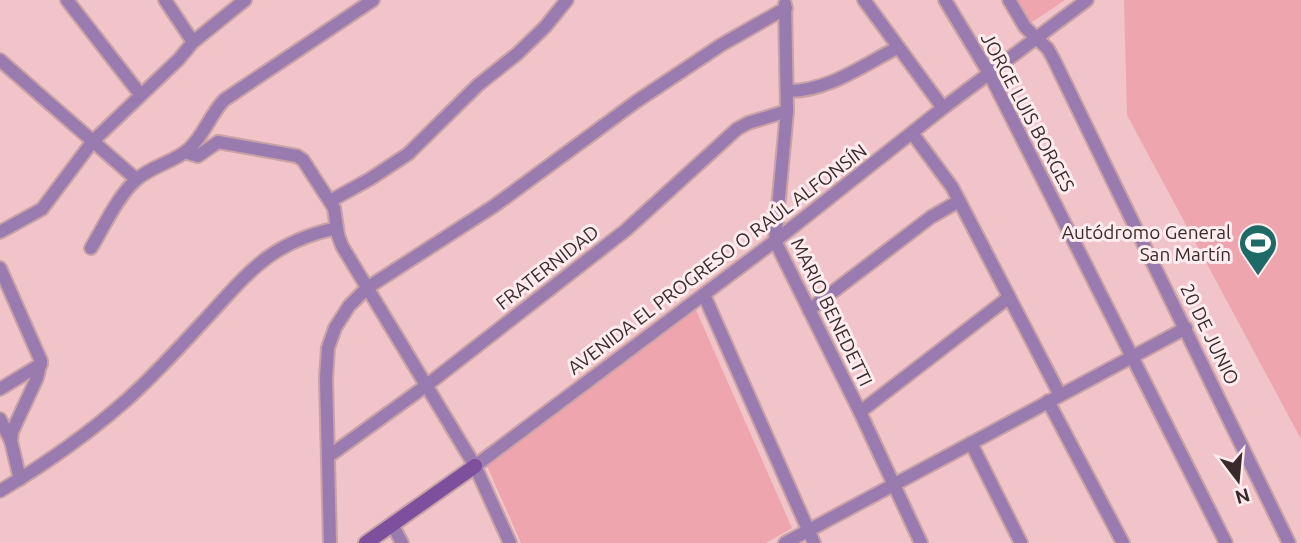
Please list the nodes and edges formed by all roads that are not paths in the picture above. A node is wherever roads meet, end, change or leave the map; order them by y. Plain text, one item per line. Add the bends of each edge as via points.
1 (67, 0) edge
2 (164, 0) edge
3 (245, 0) edge
4 (373, 0) edge
5 (567, 0) edge
6 (864, 0) edge
7 (945, 0) edge
8 (1009, 0) edge
9 (1087, 0) edge
10 (785, 4) edge
11 (1036, 39) junction
12 (193, 42) junction
13 (897, 48) junction
14 (0, 60) edge
15 (989, 73) junction
16 (787, 91) junction
17 (139, 94) junction
18 (943, 108) junction
19 (788, 111) junction
20 (912, 133) junction
21 (93, 141) junction
22 (185, 152) junction
23 (136, 179) junction
24 (330, 201) junction
25 (959, 201) junction
26 (337, 228) junction
27 (0, 232) edge
28 (775, 241) junction
29 (91, 248) dead end
30 (0, 268) edge
31 (3, 282) edge
32 (367, 288) junction
33 (704, 295) junction
34 (1008, 298) junction
35 (809, 310) junction
36 (1186, 328) junction
37 (1132, 356) junction
38 (41, 363) junction
39 (428, 386) junction
40 (0, 389) edge
41 (1054, 398) junction
42 (860, 412) junction
43 (0, 419) edge
44 (11, 441) junction
45 (971, 443) junction
46 (329, 457) junction
47 (475, 466) junction
48 (20, 479) junction
49 (894, 484) junction
50 (0, 491) edge
51 (392, 524) junction
52 (811, 537) edge
53 (330, 543) edge
54 (366, 543) edge
55 (402, 543) edge
56 (510, 543) edge
57 (785, 543) edge
58 (922, 543) edge
59 (1021, 543) edge
60 (1123, 543) edge
61 (1226, 543) edge
62 (1289, 543) edge

1 - 17 street
2 - 12 street
3 - 12 street
4 - 22 street via 224,100
5 - 24 street via 536,36 408,154
6 - 13 street
7 - 15 street, JORGE LUIS BORGES
8 - 11 street, 20 DE JUNIO
9 - 11 street, AVENIDA EL PROGRESO O RAÚL ALFONSÍN
10 - 16 street, MARIO BENEDETTI
10 - 32 street via 637,101 494,206
11 - 15 street, AVENIDA EL PROGRESO O RAÚL ALFONSÍN
11 - 36 street, 20 DE JUNIO via 1054,60
12 - 17 street
13 - 16 street via 835,80
13 - 18 street
14 - 21 street
15 - 18 street, AVENIDA EL PROGRESO O RAÚL ALFONSÍN
15 - 37 street, JORGE LUIS BORGES
16 - 19 street, MARIO BENEDETTI
17 - 21 street
18 - 20 street, AVENIDA EL PROGRESO O RAÚL ALFONSÍN
19 - 28 street, MARIO BENEDETTI
19 - 39 street, FRATERNIDAD via 737,129 626,230
20 - 25 street
20 - 28 street, AVENIDA EL PROGRESO O RAÚL ALFONSÍN
21 - 23 street
21 - 27 street via 42,209
22 - 23 street
22 - 24 street via 198,156 218,142 297,156
23 - 29 street
24 - 26 street
25 - 34 street
25 - 35 street via 931,217
26 - 32 street via 342,246
26 - 48 street via 303,237 255,266 122,404
28 - 33 street, AVENIDA EL PROGRESO O RAÚL ALFONSÍN
28 - 35 street, MARIO BENEDETTI
30 - 31 street
31 - 38 street
32 - 39 street
32 - 46 street via 349,306 328,348
33 - 47 street, AVENIDA EL PROGRESO O RAÚL ALFONSÍN
33 - 52 street
34 - 41 street
34 - 42 street
35 - 42 street, MARIO BENEDETTI
36 - 37 street
36 - 62 street, 20 DE JUNIO
37 - 41 street
37 - 61 street, JORGE LUIS BORGES
38 - 40 street
38 - 44 street
39 - 46 street, FRATERNIDAD
39 - 47 street
41 - 45 street
41 - 60 street
42 - 49 street, MARIO BENEDETTI
43 - 44 street
44 - 48 street
45 - 49 street
45 - 59 street
46 - 53 street
47 - 51 street, AVENIDA EL PROGRESO O RAÚL ALFONSÍN
47 - 56 street
48 - 50 street
49 - 52 street
49 - 58 street, MARIO BENEDETTI
51 - 54 street, AVENIDA EL PROGRESO O RAÚL ALFONSÍN
51 - 55 street
52 - 57 street

